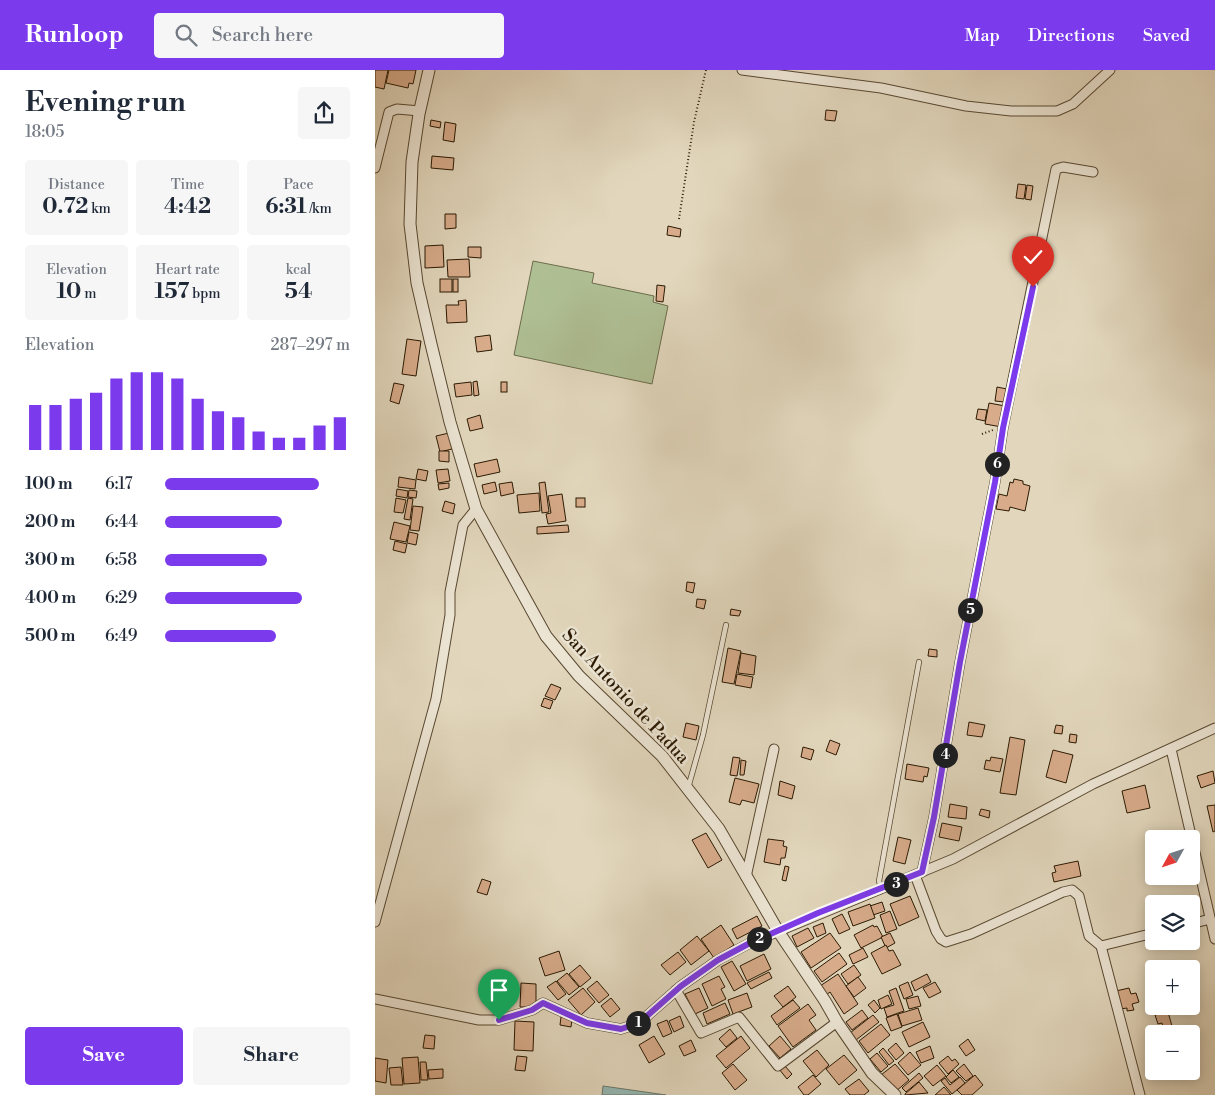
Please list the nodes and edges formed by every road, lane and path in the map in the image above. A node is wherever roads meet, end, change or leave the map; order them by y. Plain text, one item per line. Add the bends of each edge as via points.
1 (429, 70) edge
2 (706, 70) edge
3 (742, 70) edge
4 (1110, 70) edge
5 (420, 111) junction
6 (375, 168) edge
7 (1093, 172) dead end
8 (679, 218) dead end
9 (1003, 428) junction
10 (981, 434) dead end
11 (476, 509) junction
12 (726, 625) dead end
13 (919, 662) dead end
14 (1215, 728) edge
15 (774, 749) dead end
16 (1171, 749) junction
17 (688, 790) junction
18 (918, 874) junction
19 (747, 877) junction
20 (881, 890) junction
21 (1209, 920) junction
22 (375, 922) edge
23 (1200, 922) edge
24 (778, 931) junction
25 (1145, 935) edge
26 (1215, 939) edge
27 (1101, 946) junction
28 (676, 990) junction
29 (375, 999) edge
30 (837, 1022) junction
31 (895, 1095) edge
32 (1140, 1095) edge

1 - 5 street, San Antonio de Padua
2 - 8 path
3 - 4 street via 881,88 966,106 1011,111 1068,108
5 - 6 street via 397,109 389,112
5 - 11 street, San Antonio de Padua via 412,162 410,224 417,283 450,422
7 - 9 street via 1063,167 1056,169
9 - 10 path
9 - 18 street via 934,817
11 - 17 street, San Antonio de Padua via 546,636 579,676 662,756
11 - 22 street via 463,525 450,592 450,615 436,699
12 - 17 lane
13 - 20 lane via 879,881
14 - 16 street
15 - 19 street
16 - 18 street via 1093,784 953,859
16 - 21 street
17 - 19 street, San Antonio de Padua via 719,829
18 - 20 street
18 - 27 street via 936,931 946,942 1072,890 1079,896 1089,936
19 - 24 street, San Antonio de Padua
20 - 24 street
21 - 23 street
21 - 26 street
24 - 28 street via 718,960
24 - 30 street, San Antonio de Padua
25 - 27 street
27 - 32 street
28 - 29 street via 639,1023 621,1029 587,1023 543,1003 532,1010 499,1020 479,1020
28 - 30 street via 701,1034 739,1017 778,1066
30 - 31 street, San Antonio de Padua via 872,1073

